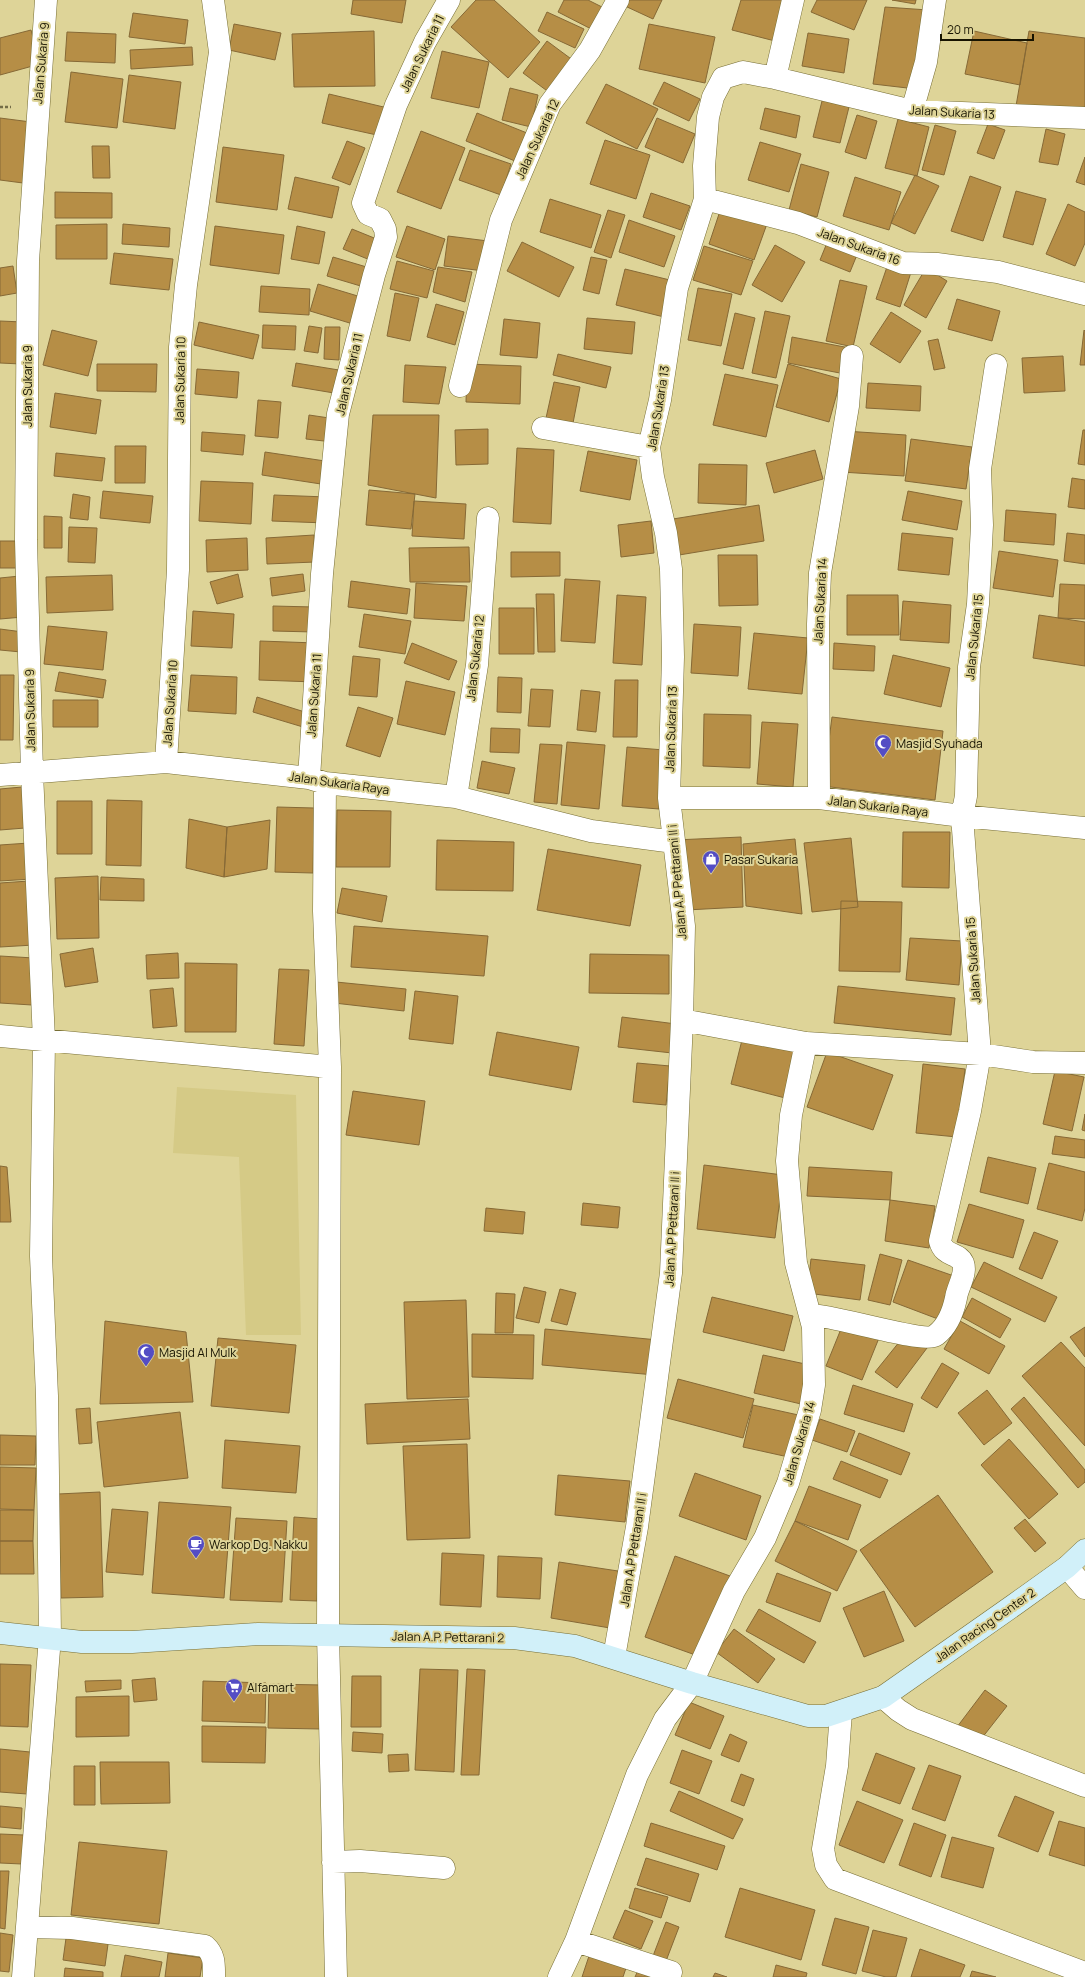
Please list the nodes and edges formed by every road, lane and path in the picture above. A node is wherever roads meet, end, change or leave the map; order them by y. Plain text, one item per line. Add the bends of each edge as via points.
1 (46, 0) edge
2 (213, 0) edge
3 (449, 0) edge
4 (618, 0) edge
5 (793, 0) edge
6 (935, 0) edge
7 (775, 78) junction
8 (912, 111) junction
9 (1085, 118) edge
10 (705, 199) junction
11 (1085, 294) edge
12 (852, 356) dead end
13 (996, 365) dead end
14 (460, 386) dead end
15 (543, 428) dead end
16 (649, 446) junction
17 (488, 518) dead end
18 (166, 762) junction
19 (32, 773) junction
20 (0, 775) edge
21 (317, 780) junction
22 (456, 797) junction
23 (669, 798) junction
24 (819, 798) junction
25 (962, 816) junction
26 (1085, 828) edge
27 (674, 842) junction
28 (682, 1020) junction
29 (0, 1036) edge
30 (44, 1040) junction
31 (806, 1043) junction
32 (980, 1054) junction
33 (1085, 1063) edge
34 (330, 1068) junction
35 (811, 1315) junction
36 (1085, 1550) edge
37 (1067, 1567) junction
38 (1085, 1588) edge
39 (0, 1633) edge
40 (328, 1634) junction
41 (50, 1637) junction
42 (614, 1657) junction
43 (692, 1683) junction
44 (882, 1697) junction
45 (841, 1712) junction
46 (1085, 1786) edge
47 (333, 1862) junction
48 (444, 1868) dead end
49 (27, 1927) junction
50 (576, 1940) junction
51 (671, 1972) dead end
52 (1085, 1972) edge
53 (23, 1977) edge
54 (214, 1977) edge
55 (336, 1977) edge
56 (559, 1977) edge

1 - 19 street, Jalan Sukaria 9 via 28,261 26,540
2 - 18 street, Jalan Sukaria 10 via 220,52 187,277 180,346 178,570
3 - 21 street, Jalan Sukaria 11 via 425,42 396,105 363,203 368,214 380,219 386,237 338,414 322,574
4 - 14 street, Jalan Sukaria 12 via 590,50 550,104 501,220
5 - 7 street
6 - 8 street via 926,62
7 - 8 street, Jalan Sukaria 13
7 - 10 street, Jalan Sukaria 13 via 743,72 723,78 713,97 708,117 704,166
8 - 9 street, Jalan Sukaria 13
10 - 11 street, Jalan Sukaria 16 via 798,223 903,263 937,264 998,272
10 - 16 street, Jalan Sukaria 13 via 677,288 660,400
12 - 24 street, Jalan Sukaria 14 via 848,406 820,573
13 - 25 street, Jalan Sukaria 15 via 980,469 982,525 978,604 969,667 966,796
15 - 16 street
16 - 23 street, Jalan Sukaria 13 via 671,569 673,657
17 - 22 street, Jalan Sukaria 12 via 477,665
18 - 19 street, Jalan Sukaria Raya
18 - 21 street, Jalan Sukaria Raya
19 - 20 street, Jalan Sukaria Raya
19 - 30 street, Jalan Sukaria 9
21 - 22 street, Jalan Sukaria Raya
21 - 34 street, Jalan Sukaria 11
22 - 27 street, Jalan Sukaria Raya via 590,831
23 - 24 street, Jalan Sukaria Raya
23 - 27 street, Jalan A.P Pettarani II i
24 - 25 street, Jalan Sukaria Raya
25 - 26 street, Jalan Sukaria Raya
25 - 32 street, Jalan Sukaria 15
27 - 28 street, Jalan A.P Pettarani II i via 684,926
28 - 31 street
28 - 42 street, Jalan A.P Pettarani II i via 671,1274 637,1527
29 - 30 street
30 - 34 street
30 - 41 street, Jalan Sukaria 9 via 41,1256 47,1396
31 - 32 street
31 - 35 street, Jalan Sukaria 14 via 791,1115 787,1161 796,1263
32 - 33 street via 1033,1062
32 - 35 street, Jalan Sukaria 15 via 968,1119 941,1231 941,1247 963,1263 964,1272 957,1289 953,1315 936,1336 927,1338 823,1315
34 - 40 street, Jalan Sukaria 11
35 - 43 street, Jalan Sukaria 14 via 814,1385 810,1410 788,1484 765,1538 734,1591
36 - 37 street, Jalan Racing Center 2
37 - 38 street
37 - 44 street, Jalan Racing Center 2
39 - 41 street, Jalan A.P. Pettarani 2
40 - 41 street, Jalan A.P. Pettarani 2 via 258,1634 132,1642 82,1642
40 - 42 street, Jalan A.P. Pettarani 2 via 514,1638 575,1646
40 - 47 street, Jalan Sukaria 11
41 - 49 street, Jalan Sukaria 9
42 - 43 street, Jalan A.P. Pettarani 2
43 - 45 street, Jalan A.P. Pettarani 2 via 808,1716 826,1716
43 - 50 street, Jalan Sukaria 14 via 665,1719 637,1775
44 - 45 street, Jalan A.P. Pettarani 2
44 - 46 street via 912,1719
45 - 52 street via 837,1766 823,1849 826,1866 835,1879
47 - 48 street via 360,1861
47 - 55 street, Jalan Sukaria 11
49 - 53 street, Jalan Sukaria 9
49 - 54 street via 72,1928 205,1946 210,1950 214,1961
50 - 51 street
50 - 56 street, Jalan Sukaria 14

